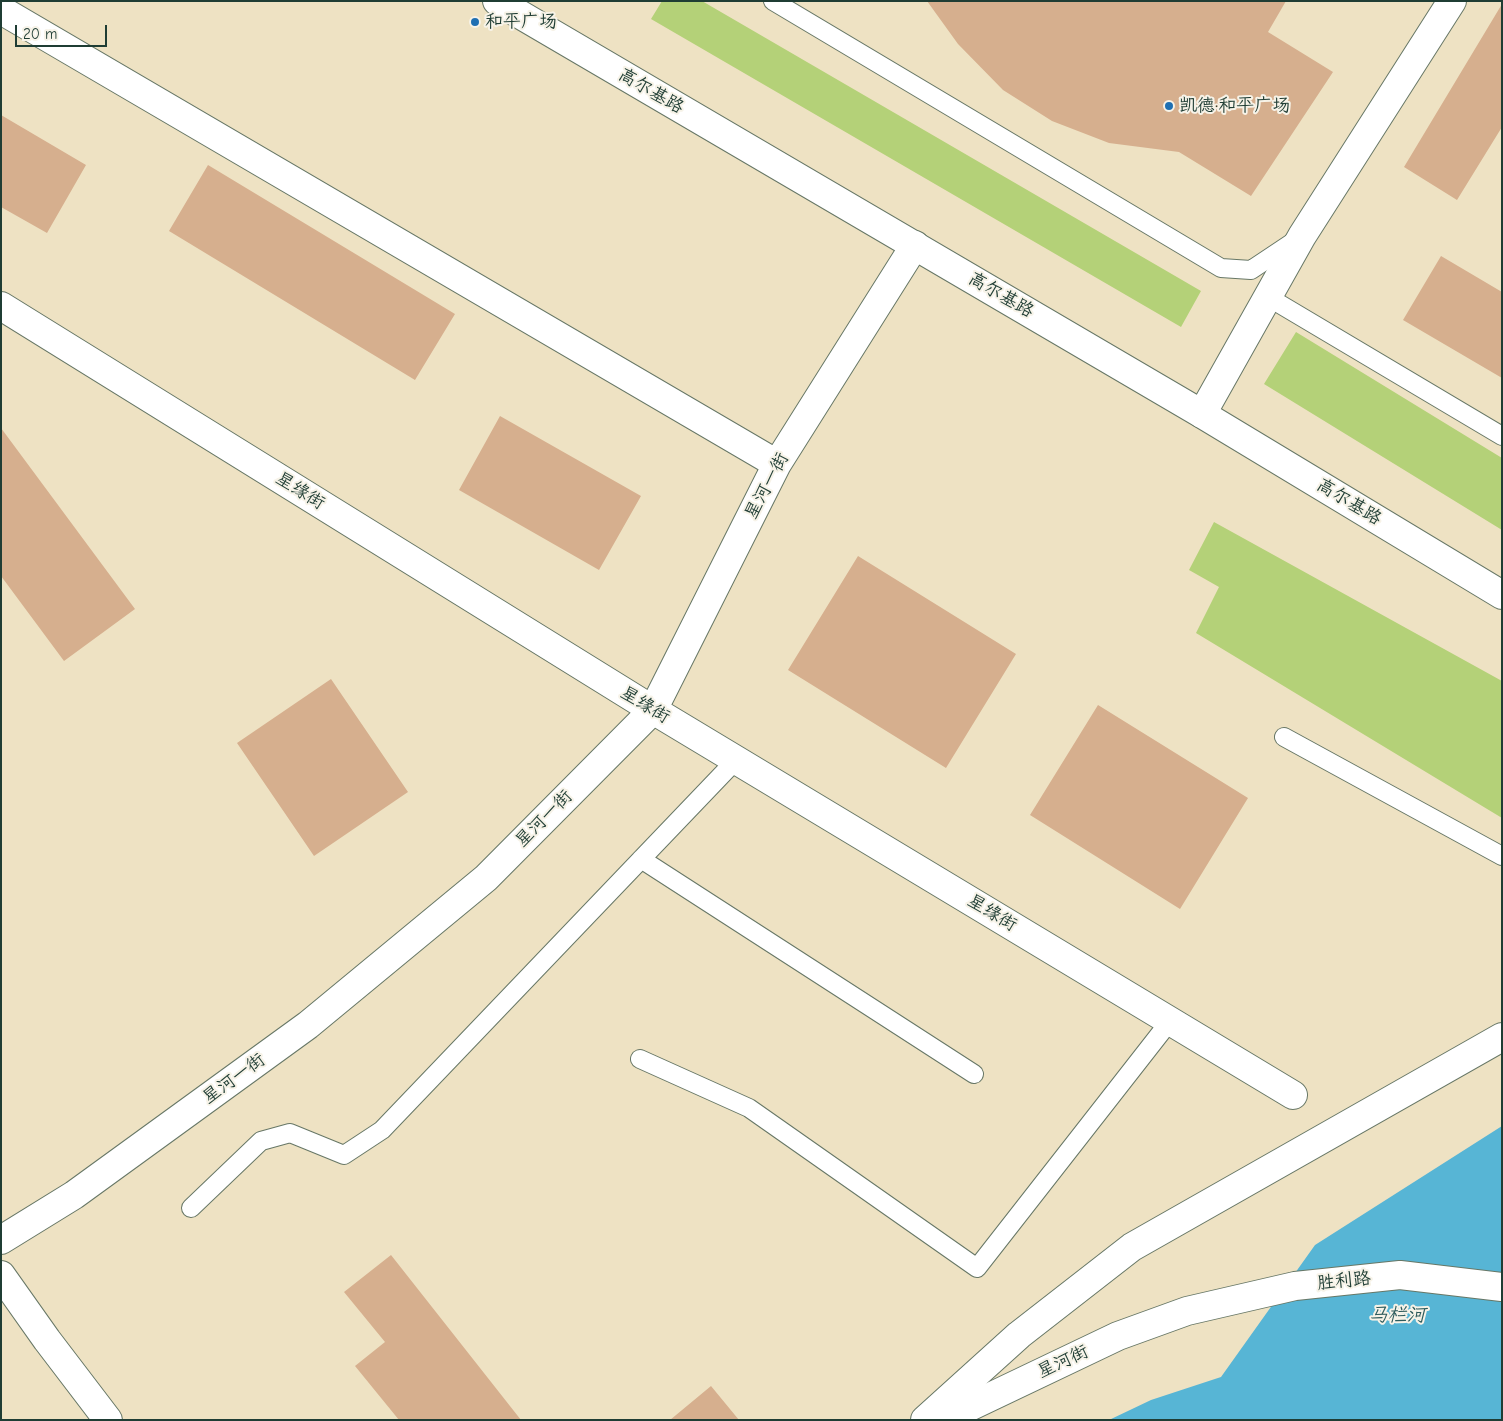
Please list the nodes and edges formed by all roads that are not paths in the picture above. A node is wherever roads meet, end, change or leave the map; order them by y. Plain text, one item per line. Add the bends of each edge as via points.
1 (497, 1) edge
2 (773, 1) edge
3 (1452, 1) edge
4 (1, 10) edge
5 (1302, 236) junction
6 (915, 245) junction
7 (1268, 297) junction
8 (1, 306) edge
9 (1202, 414) junction
10 (1502, 436) edge
11 (776, 464) junction
12 (1502, 595) edge
13 (653, 710) junction
14 (1284, 738) dead end
15 (736, 760) junction
16 (1502, 856) edge
17 (642, 858) junction
18 (1170, 1021) junction
19 (1502, 1037) edge
20 (640, 1059) dead end
21 (974, 1074) dead end
22 (1293, 1095) dead end
23 (191, 1208) dead end
24 (1, 1240) edge
25 (1, 1275) edge
26 (1502, 1287) edge
27 (1188, 1311) joint
28 (108, 1420) edge
29 (925, 1420) edge
30 (942, 1420) edge

1 - 6 main road, 高尔基路
2 - 5 lane via 1221,268 1251,270
3 - 5 main road
4 - 11 main road
5 - 7 main road
6 - 9 main road, 高尔基路
6 - 11 main road, 星河一街
7 - 9 main road
7 - 10 lane
8 - 13 main road, 星缘街
9 - 12 main road, 高尔基路
11 - 13 main road, 星河一街
13 - 15 main road, 星缘街
13 - 24 main road, 星河一街 via 486,878 308,1025 74,1195
14 - 16 lane
15 - 17 lane
15 - 18 main road, 星缘街
17 - 21 lane
17 - 23 lane via 382,1130 344,1155 290,1133 261,1141
18 - 20 lane via 977,1268 749,1108
18 - 22 main road, 星缘街
19 - 29 main road via 1132,1248 1020,1335
25 - 28 main road
26 - 27 main road, 胜利路 via 1400,1275 1295,1286
27 - 30 main road, 星河街 via 1118,1336

